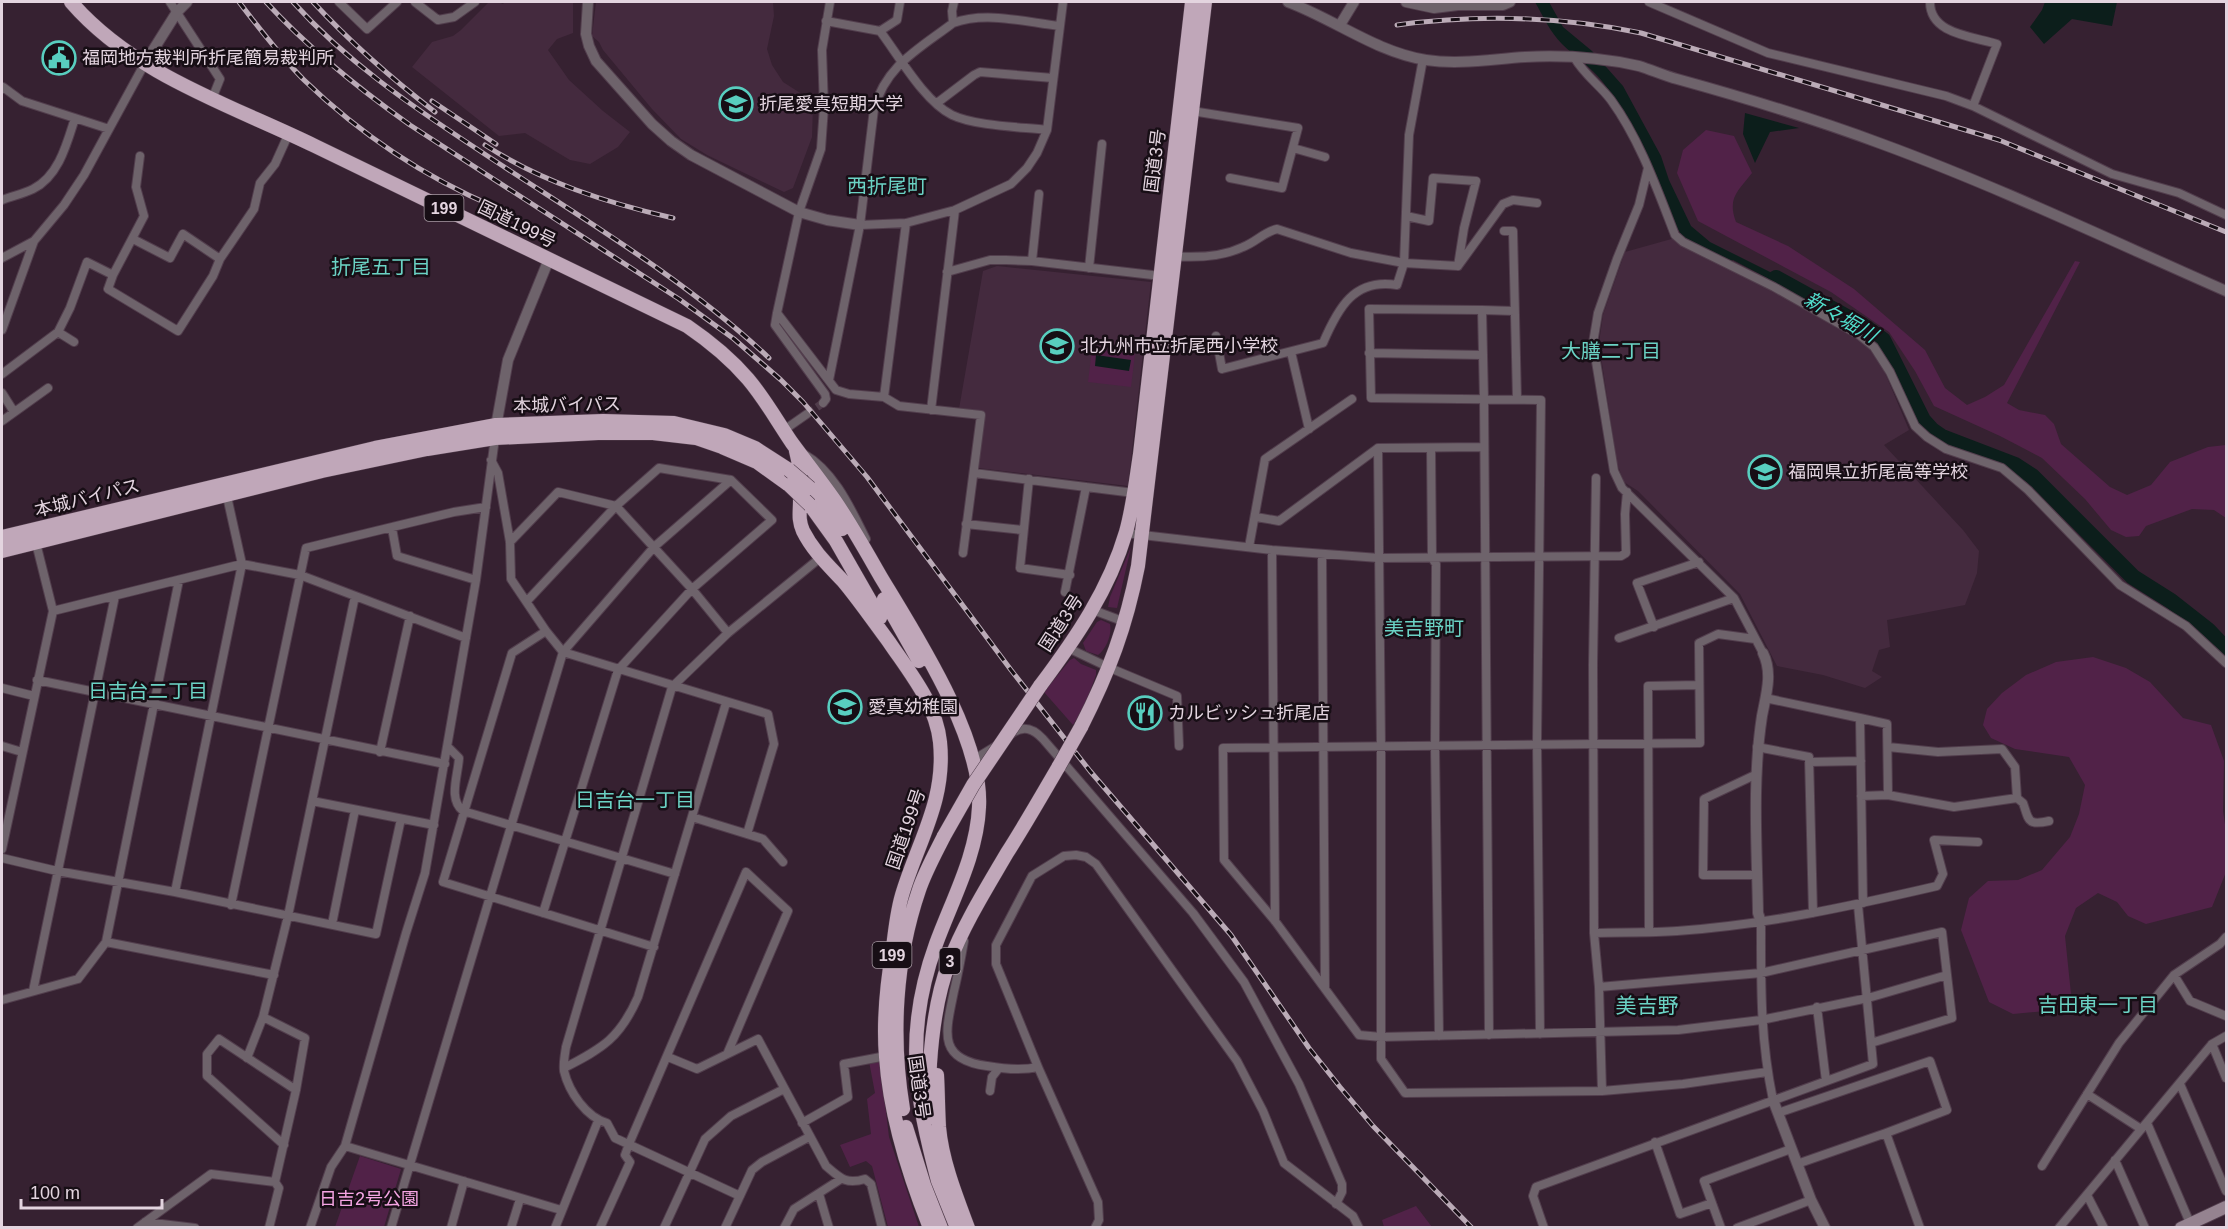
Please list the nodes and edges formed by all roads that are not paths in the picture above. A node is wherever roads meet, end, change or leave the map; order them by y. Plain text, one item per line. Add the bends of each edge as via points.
1 (71, 2) edge
2 (170, 2) edge
3 (187, 2) edge
4 (339, 2) edge
5 (397, 2) edge
6 (415, 2) edge
7 (475, 2) edge
8 (588, 2) edge
9 (830, 2) edge
10 (900, 2) edge
11 (954, 2) edge
12 (1063, 2) edge
13 (1192, 2) edge
14 (1205, 2) edge
15 (1288, 2) edge
16 (1354, 2) edge
17 (1406, 2) edge
18 (1510, 2) edge
19 (1649, 2) edge
20 (1930, 2) edge
21 (177, 12) junction
22 (826, 21) junction
23 (953, 23) junction
24 (1340, 25) junction
25 (1059, 27) junction
26 (880, 31) junction
27 (1574, 57) junction
28 (1423, 59) junction
29 (903, 62) junction
30 (145, 63) junction
31 (1053, 78) junction
32 (2, 89) edge
33 (212, 99) junction
34 (937, 103) junction
35 (1974, 106) junction
36 (1192, 111) junction
37 (75, 118) junction
38 (109, 129) junction
39 (1047, 130) junction
40 (289, 133) junction
41 (1102, 144) dead end
42 (1293, 148) junction
43 (140, 156) dead end
44 (1325, 157) dead end
45 (1648, 168) junction
46 (1230, 178) dead end
47 (1039, 194) dead end
48 (2, 200) edge
49 (1537, 202) dead end
50 (955, 210) junction
51 (799, 212) junction
52 (2226, 215) edge
53 (1406, 216) junction
54 (906, 223) junction
55 (860, 225) junction
56 (1504, 231) dead end
57 (133, 238) junction
58 (34, 241) junction
59 (1168, 256) junction
60 (2, 258) edge
61 (220, 259) junction
62 (549, 259) junction
63 (1032, 261) junction
64 (1404, 263) junction
65 (1458, 266) junction
66 (1089, 267) junction
67 (948, 272) junction
68 (113, 275) junction
69 (1161, 276) junction
70 (2226, 291) edge
71 (1482, 310) junction
72 (1514, 311) junction
73 (777, 313) junction
74 (2, 330) edge
75 (58, 332) junction
76 (1216, 336) dead end
77 (74, 342) dead end
78 (1291, 352) junction
79 (1370, 353) junction
80 (1483, 355) junction
81 (2, 374) edge
82 (829, 380) junction
83 (48, 388) dead end
84 (2, 393) edge
85 (884, 397) junction
86 (1352, 399) dead end
87 (1517, 399) junction
88 (1484, 400) junction
89 (823, 403) dead end
90 (930, 410) junction
91 (14, 412) junction
92 (807, 414) tunnel mouth
93 (2, 421) edge
94 (1309, 429) junction
95 (784, 430) junction
96 (496, 431) junction
97 (796, 447) junction
98 (1484, 447) junction
99 (1378, 448) junction
100 (1431, 448) junction
101 (491, 460) junction
102 (974, 473) junction
103 (1596, 478) dead end
104 (731, 480) junction
105 (1029, 480) junction
106 (1086, 487) junction
107 (225, 489) junction
108 (1627, 492) junction
109 (1134, 493) junction
110 (805, 503) junction
111 (616, 506) junction
112 (486, 507) junction
113 (1256, 518) junction
114 (966, 524) junction
115 (392, 528) junction
116 (1022, 530) junction
117 (1125, 533) junction
118 (1142, 536) junction
119 (2, 537) edge
120 (510, 542) junction
121 (36, 543) junction
122 (654, 547) junction
123 (1249, 547) junction
124 (2, 550) edge
125 (1272, 550) junction
126 (963, 553) dead end
127 (1322, 555) junction
128 (1596, 555) junction
129 (1539, 556) junction
130 (1485, 557) junction
131 (820, 558) junction
132 (1378, 558) junction
133 (1432, 558) junction
134 (1699, 562) junction
135 (242, 564) junction
136 (300, 575) junction
137 (1070, 575) junction
138 (179, 580) junction
139 (476, 580) junction
140 (692, 589) junction
141 (1065, 592) dead end
142 (115, 596) junction
143 (355, 596) junction
144 (1734, 598) junction
145 (527, 601) junction
146 (1093, 610) junction
147 (53, 611) junction
148 (410, 616) junction
149 (1125, 622) junction
150 (1654, 627) junction
151 (546, 631) junction
152 (728, 633) junction
153 (466, 638) junction
154 (1619, 638) dead end
155 (1755, 639) junction
156 (1068, 648) junction
157 (563, 652) junction
158 (1763, 653) joint
159 (2226, 663) edge
160 (1110, 668) junction
161 (618, 670) junction
162 (38, 680) junction
163 (1699, 685) junction
164 (672, 687) junction
165 (920, 687) junction
166 (2, 688) edge
167 (97, 692) junction
168 (34, 696) junction
169 (1765, 698) junction
170 (726, 703) junction
171 (154, 705) junction
172 (211, 717) junction
173 (1860, 718) junction
174 (268, 729) junction
175 (325, 741) junction
176 (1649, 744) junction
177 (2, 746) edge
178 (1179, 746) dead end
179 (1593, 746) junction
180 (448, 747) junction
181 (1382, 747) junction
182 (1435, 747) junction
183 (1487, 747) junction
184 (1539, 747) junction
185 (1757, 747) junction
186 (1888, 747) junction
187 (1274, 748) junction
188 (1324, 748) junction
189 (22, 752) junction
190 (380, 752) junction
191 (974, 760) junction
192 (1861, 761) junction
193 (1810, 762) junction
194 (445, 765) junction
195 (1756, 774) junction
196 (1888, 795) junction
197 (1861, 796) junction
198 (2017, 798) junction
199 (312, 801) junction
200 (355, 810) junction
201 (464, 811) junction
202 (692, 818) junction
203 (401, 819) junction
204 (2049, 821) dead end
205 (434, 825) junction
206 (513, 826) junction
207 (747, 834) junction
208 (1978, 842) dead end
209 (566, 843) junction
210 (1011, 848) junction
211 (2, 849) edge
212 (971, 852) junction
213 (2, 858) edge
214 (620, 858) junction
215 (783, 862) dead end
216 (57, 871) junction
217 (675, 874) junction
218 (1758, 875) junction
219 (118, 882) junction
220 (175, 892) junction
221 (491, 897) junction
222 (1860, 904) junction
223 (231, 905) junction
224 (543, 913) junction
225 (1813, 913) junction
226 (288, 916) junction
227 (1275, 921) junction
228 (1761, 922) junction
229 (332, 924) junction
230 (600, 930) junction
231 (1649, 932) junction
232 (1594, 933) junction
233 (2226, 937) edge
234 (964, 941) junction
235 (106, 942) junction
236 (654, 947) junction
237 (1863, 950) junction
238 (1761, 973) junction
239 (274, 975) junction
240 (1947, 975) junction
241 (2174, 975) junction
242 (1599, 987) junction
243 (1325, 989) junction
244 (33, 991) junction
245 (1868, 998) junction
246 (2, 1000) edge
247 (1817, 1007) junction
248 (262, 1017) junction
249 (2226, 1017) edge
250 (1761, 1020) junction
251 (1600, 1032) junction
252 (1540, 1034) junction
253 (1489, 1035) junction
254 (1439, 1036) junction
255 (2226, 1036) edge
256 (1381, 1037) junction
257 (1871, 1043) junction
258 (2212, 1044) junction
259 (728, 1052) junction
260 (886, 1056) junction
261 (668, 1057) junction
262 (247, 1058) junction
263 (1038, 1066) junction
264 (564, 1068) junction
265 (999, 1068) junction
266 (1767, 1072) junction
267 (930, 1075) junction
268 (2226, 1078) edge
269 (1826, 1081) junction
270 (2180, 1084) junction
271 (784, 1089) junction
272 (296, 1090) junction
273 (1602, 1090) junction
274 (990, 1091) dead end
275 (2087, 1094) junction
276 (1773, 1100) junction
277 (1778, 1113) junction
278 (598, 1121) junction
279 (802, 1123) junction
280 (2144, 1126) junction
281 (939, 1127) junction
282 (1886, 1133) junction
283 (809, 1137) junction
284 (942, 1142) junction
285 (1655, 1142) junction
286 (629, 1144) junction
287 (284, 1145) junction
288 (345, 1146) junction
289 (1791, 1149) junction
290 (2115, 1160) junction
291 (1797, 1164) junction
292 (410, 1165) junction
293 (2042, 1166) dead end
294 (690, 1171) junction
295 (841, 1179) junction
296 (938, 1181) junction
297 (275, 1182) junction
298 (464, 1182) junction
299 (2226, 1191) edge
300 (819, 1194) junction
301 (2087, 1195) junction
302 (740, 1196) junction
303 (520, 1199) junction
304 (1811, 1200) junction
305 (1712, 1203) junction
306 (1336, 1204) junction
307 (2226, 1207) edge
308 (561, 1210) junction
309 (146, 1222) junction
310 (2186, 1225) edge
311 (137, 1227) edge
312 (195, 1227) edge
313 (269, 1227) edge
314 (310, 1227) edge
315 (391, 1227) edge
316 (451, 1227) edge
317 (511, 1227) edge
318 (555, 1227) edge
319 (600, 1227) edge
320 (664, 1227) edge
321 (725, 1227) edge
322 (784, 1227) edge
323 (829, 1227) edge
324 (882, 1227) edge
325 (930, 1227) edge
326 (940, 1227) edge
327 (957, 1227) edge
328 (968, 1227) edge
329 (973, 1227) edge
330 (1095, 1227) edge
331 (1359, 1227) edge
332 (1544, 1227) edge
333 (1721, 1227) edge
334 (1737, 1227) edge
335 (1825, 1227) edge
336 (1920, 1227) edge
337 (2059, 1227) edge
338 (2104, 1227) edge
339 (2145, 1227) edge

1 - 30 highway, 国道199号 / 199
2 - 21 street
3 - 21 street
4 - 5 street via 367,29
6 - 7 street via 438,20 454,17
8 - 51 street via 586,34 592,53 652,124 691,155
9 - 22 street
10 - 26 street via 897,20
11 - 23 street
12 - 25 street
13 - 59 highway, 国道3号 / 3
14 - 36 highway, 国道3号 / 3
15 - 24 street
16 - 24 street
17 - 18 street via 1434,8
19 - 35 street via 1768,53
20 - 35 street via 1930,13 1943,28 1997,44
21 - 30 street
21 - 33 street via 219,79
22 - 26 street
22 - 51 street via 820,149
23 - 25 street via 984,17
23 - 29 street
24 - 28 street via 1382,47
25 - 31 street
26 - 29 street
27 - 28 street via 1477,62
27 - 45 street via 1583,72 1610,98
27 - 70 street via 1640,67 1881,143
28 - 53 street via 1409,135
29 - 34 street
29 - 55 street via 879,92
30 - 33 highway, 国道199号 / 199
30 - 38 street
31 - 34 street via 980,72
31 - 39 street
32 - 37 street via 22,101
33 - 40 highway, 国道199号 / 199
34 - 39 street via 968,120
35 - 52 street via 2112,174 2179,193
36 - 42 street via 1298,128
36 - 59 highway, 国道3号 / 3
37 - 38 street
37 - 48 street via 63,156 51,172 34,189
38 - 58 street via 64,205
39 - 50 street via 1037,153 1011,184
40 - 61 street via 275,164 260,183 254,209
40 - 62 highway, 国道199号 / 199
41 - 66 street
42 - 44 street
42 - 46 street via 1282,188
43 - 57 street via 136,187 144,216
45 - 108 street via 1639,205 1598,313 1593,343 1614,471
45 - 159 street via 1675,235 1683,242 1859,335 1874,347 1890,372 1904,406 1921,432 1946,449 2002,468 2120,585 2186,626
47 - 63 street
49 - 65 street via 1513,200 1503,204
50 - 54 street
50 - 67 street
51 - 55 street
51 - 73 street
53 - 64 street
53 - 65 street via 1428,221 1433,178 1476,181
54 - 55 street
54 - 85 street
55 - 82 street
56 - 72 street via 1514,231
57 - 61 street via 170,258 183,234
57 - 68 street
58 - 60 street
58 - 74 street
59 - 64 street via 1228,253 1277,229 1352,253
59 - 69 highway, 国道3号 / 3
59 - 118 highway, 国道3号 / 3
61 - 68 street via 177,331 108,289
62 - 95 highway, 国道199号 / 199 via 687,326 742,372
62 - 96 street via 508,360
63 - 66 street
63 - 67 street via 990,260
64 - 65 street
64 - 78 street via 1397,285 1383,283 1362,289 1338,310 1323,343
66 - 69 street
67 - 90 street
68 - 75 street via 87,262
69 - 109 highway, 国道3号 / 3
71 - 72 street
71 - 79 street via 1369,309
71 - 80 street
72 - 87 street
73 - 82 street
73 - 89 street via 775,326 825,394
75 - 77 street
75 - 81 street
76 - 78 street via 1222,369
78 - 94 street
79 - 80 street
79 - 88 street via 1371,398
80 - 88 street
82 - 85 street via 836,390
83 - 91 street
84 - 91 street
85 - 90 street via 899,406
86 - 94 street
87 - 88 street
87 - 129 street via 1541,400
88 - 98 street
90 - 102 street via 981,415
91 - 93 street
92 - 95 street
94 - 113 street via 1265,459
95 - 97 highway, 国道199号 / 199
96 - 101 street
96 - 107 highway, 本城バイパス / 199
96 - 110 highway, 本城バイパス / 199, bridge via 652,433 696,438 757,462 789,485
96 - 191 highway, 本城バイパス / 199, bridge via 613,421 674,423 724,435 755,448 789,470 822,501 847,536 956,721
97 - 110 highway, 国道199号 / 199
97 - 191 highway, 国道199号 / 199 via 837,503 915,634
98 - 100 street
98 - 130 street
99 - 100 street
99 - 113 street via 1279,521
99 - 132 street
100 - 133 street
101 - 112 street
101 - 120 street via 498,473
102 - 105 street
102 - 114 street
103 - 128 street
104 - 111 street via 659,468
104 - 122 street
104 - 140 street via 772,520
105 - 106 street
105 - 116 street
106 - 109 street
106 - 137 street
107 - 119 highway, 本城バイパス / 199
107 - 121 highway, 本城バイパス / 199
107 - 135 street
108 - 128 street via 1626,553
108 - 134 street
109 - 117 highway, 国道3号 / 3
110 - 131 highway, 国道199号 / 199 via 798,512 801,526
110 - 165 highway, 本城バイパス / 199 via 836,541
111 - 120 street via 558,492
111 - 122 street
111 - 145 street
112 - 115 street
112 - 139 street
113 - 123 street
114 - 116 street
114 - 126 street
115 - 136 street via 306,548
115 - 139 street via 397,556
116 - 137 street via 1020,568
117 - 118 street
117 - 146 highway, 国道3号 / 3
118 - 123 street
118 - 149 highway, 国道3号 / 3
120 - 145 street via 511,579
121 - 124 highway, 本城バイパス / 199
121 - 147 street
122 - 140 street
122 - 157 street
123 - 125 street
125 - 127 street
125 - 187 street
127 - 132 street
127 - 188 street
128 - 129 street
128 - 179 street
129 - 130 street
129 - 184 street
130 - 133 street
130 - 183 street
131 - 152 street
131 - 165 highway, 国道199号 / 199 via 858,600
132 - 133 street
132 - 181 street
133 - 182 street via 1436,564
134 - 144 street
134 - 150 street via 1637,583
135 - 136 street
135 - 138 street
135 - 172 street
136 - 143 street
136 - 174 street
137 - 141 street
138 - 142 street
138 - 171 street
139 - 153 street
140 - 152 street
140 - 161 street
142 - 147 street
142 - 167 street
143 - 148 street
143 - 175 street
144 - 150 street
144 - 155 street
145 - 151 street
146 - 149 street
146 - 156 highway, 国道3号 / 3
147 - 162 street
148 - 153 street
148 - 190 street
149 - 160 highway, 国道3号 / 3
150 - 154 street
151 - 157 street
151 - 201 street via 512,652
152 - 164 street
153 - 180 street
155 - 158 street
155 - 163 street via 1718,634 1699,643
156 - 160 street
156 - 326 highway, 国道3号 / 3, bridge via 973,785 919,889 911,918 900,977 896,1048 909,1140
157 - 161 street
157 - 206 street
158 - 169 street via 1769,676
160 - 178 street via 1178,696
160 - 210 highway, 国道3号 / 3, bridge via 1081,727
161 - 164 street
161 - 209 street
162 - 167 street
162 - 168 street
163 - 176 street via 1700,743
163 - 176 street via 1648,686
164 - 170 street
164 - 214 street
165 - 260 highway, 国道199号 / 199 via 940,739 941,772 935,807 896,918 889,973
166 - 168 street
167 - 171 street
167 - 216 street
168 - 189 street
169 - 173 street
169 - 185 street
170 - 202 street
170 - 207 street via 768,714 774,744
171 - 172 street
171 - 219 street
172 - 174 street
172 - 220 street
173 - 186 street via 1887,724
173 - 192 street
174 - 175 street
174 - 223 street
175 - 190 street
175 - 199 street
176 - 179 street
176 - 231 street
177 - 189 street
179 - 184 street
179 - 232 street
180 - 194 street
180 - 201 street via 459,758 454,795 457,806
181 - 182 street
181 - 188 street
181 - 256 street
182 - 183 street
182 - 254 street
183 - 184 street
183 - 253 street
184 - 252 street
185 - 193 street via 1809,757
185 - 195 street
186 - 196 street
186 - 198 street via 1938,752 2002,749 2015,767
187 - 188 street
187 - 227 street
187 - 227 street via 1223,748 1224,860
188 - 243 street
189 - 211 street
190 - 194 street
191 - 212 highway, 国道199号 / 199 via 979,805
191 - 306 street via 1015,731 1033,730 1193,913 1245,982 1299,1084 1342,1184
192 - 193 street
192 - 197 street
193 - 225 street
194 - 205 street
195 - 218 street
195 - 218 street via 1704,799 1703,875
196 - 197 street
196 - 198 street via 1954,807
197 - 222 street
198 - 204 street via 2030,822
199 - 200 street
199 - 226 street
200 - 203 street
200 - 229 street
201 - 206 street
201 - 221 street via 443,882
202 - 207 street
202 - 217 street
203 - 205 street
203 - 229 street via 376,934
205 - 288 street via 425,873
206 - 209 street
206 - 221 street
207 - 215 street via 763,839
208 - 222 street via 1934,840 1943,874 1937,886
209 - 214 street
209 - 224 street
210 - 234 highway
210 - 267 highway, 国道3号 / 3 via 948,964 936,1017
212 - 267 highway via 925,1015 922,1042
212 - 296 highway, 国道199号 / 199 via 925,976 916,1033 921,1114
213 - 216 street
214 - 217 street
214 - 230 street
216 - 219 street
216 - 244 street
217 - 236 street
218 - 228 street
219 - 220 street
219 - 235 street
220 - 223 street
221 - 224 street
221 - 292 street
222 - 225 street
222 - 237 street
223 - 226 street
224 - 230 street
225 - 228 street
226 - 229 street
226 - 239 street
227 - 243 street
228 - 231 street
228 - 238 street
230 - 236 street
230 - 264 street via 566,1047
231 - 232 street
232 - 242 street
233 - 241 street
234 - 265 street via 948,1019 948,1043 961,1059
234 - 281 highway via 947,992 940,1035
235 - 239 street
235 - 244 street via 78,979
236 - 264 street via 629,1018 617,1034
237 - 238 street
237 - 240 street via 1942,932
237 - 245 street
238 - 242 street
238 - 250 street
239 - 248 street
240 - 245 street
240 - 257 street via 1952,1018
241 - 249 street via 2190,1001
241 - 275 street via 2119,1043
242 - 251 street
243 - 256 street via 1359,1035
244 - 246 street
245 - 247 street
245 - 257 street
247 - 250 street
247 - 269 street
248 - 262 street
248 - 272 street via 305,1038
250 - 251 street via 1678,1030
250 - 266 street
251 - 252 street
251 - 273 street
252 - 253 street
253 - 254 street
254 - 256 street
255 - 258 street
256 - 273 street via 1381,1059 1405,1093
257 - 269 street via 1872,1064
258 - 268 street
258 - 270 street
259 - 261 street via 697,1069
259 - 261 street via 788,912 746,872
259 - 271 street via 758,1039
260 - 279 street via 844,1064 848,1097
260 - 325 highway, 国道199号 / 199 via 900,1142
261 - 286 street
262 - 272 street
262 - 287 street via 219,1039 207,1054 207,1076
263 - 265 street via 1026,1070
263 - 306 street via 996,964 996,945 1032,876 1064,856 1086,857 1096,864 1237,1061 1284,1163
263 - 330 street via 1098,1202 1099,1220
264 - 278 street via 574,1096
265 - 274 street via 992,1077
266 - 273 street
266 - 276 street
267 - 281 highway
267 - 296 highway, 国道3号 / 3
269 - 276 street
270 - 280 street
270 - 299 street
271 - 279 street
271 - 294 street via 731,1116 717,1128 705,1139
272 - 287 street
275 - 280 street
275 - 293 street
276 - 277 street
276 - 285 street
277 - 282 street via 1930,1061 1947,1110
277 - 289 street
278 - 286 street via 607,1123 615,1138
278 - 308 street
279 - 283 street
280 - 290 street
280 - 310 street
281 - 284 highway
282 - 291 street
282 - 336 street
283 - 295 street via 826,1166
283 - 302 street via 752,1170
284 - 328 highway via 955,1195
284 - 329 street
285 - 305 street via 1680,1214
285 - 332 street via 1536,1186 1533,1196
286 - 294 street
286 - 319 street via 625,1155 630,1162
287 - 297 street
288 - 292 street
288 - 314 street via 331,1167
289 - 291 street
289 - 305 street via 1704,1181
290 - 301 street
290 - 339 street
291 - 304 street
292 - 298 street
292 - 315 street
294 - 302 street
294 - 320 street
295 - 300 street
295 - 324 street via 854,1183 865,1179 871,1184
296 - 327 highway, 国道3号 / 3
297 - 309 street via 211,1174
297 - 313 street via 279,1188
298 - 303 street
298 - 316 street
300 - 322 street via 794,1209
300 - 323 street
301 - 337 street
301 - 338 street
302 - 321 street
303 - 308 street
303 - 317 street
304 - 334 street
304 - 335 street
305 - 333 street
306 - 331 street via 1353,1216
307 - 310 main road
308 - 318 street
309 - 311 street
309 - 312 street

